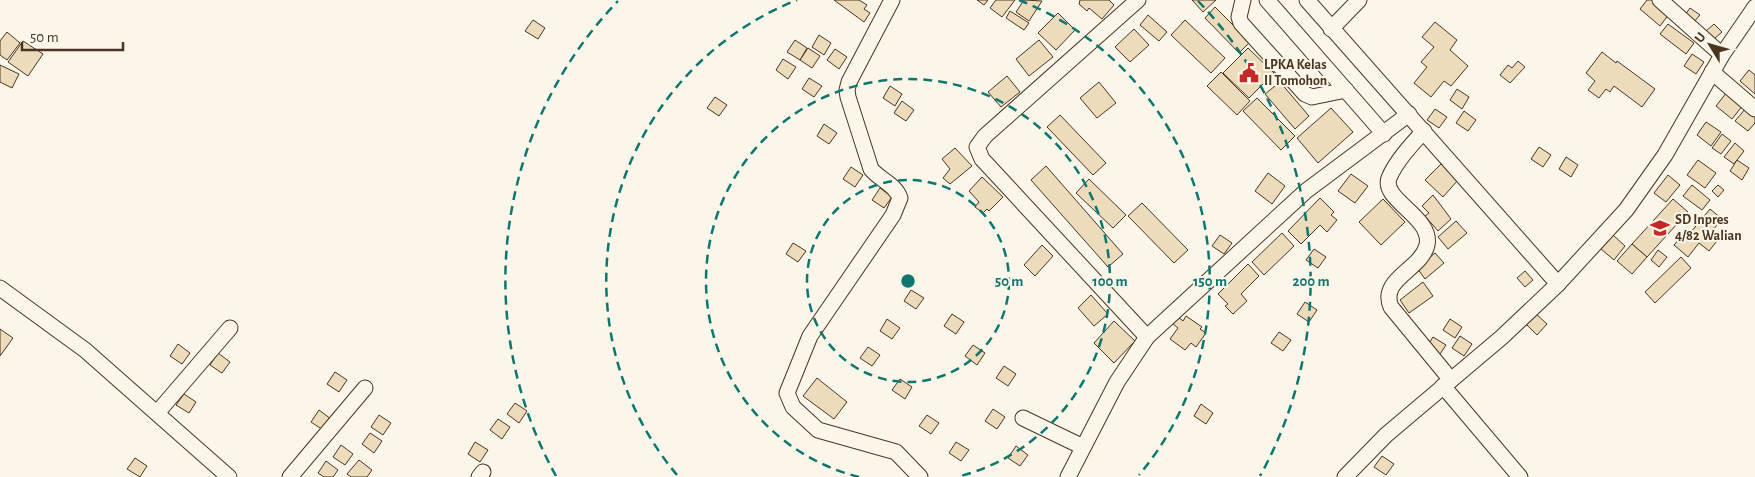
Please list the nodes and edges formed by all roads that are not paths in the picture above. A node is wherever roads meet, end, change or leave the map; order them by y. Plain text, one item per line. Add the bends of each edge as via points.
1 (892, 0) edge
2 (1138, 0) edge
3 (1244, 0) edge
4 (1267, 0) edge
5 (1307, 0) edge
6 (1359, 0) edge
7 (1660, 0) edge
8 (1121, 5) edge
9 (1755, 7) edge
10 (1331, 29) junction
11 (1722, 55) junction
12 (1712, 72) junction
13 (1346, 90) junction
14 (1755, 109) edge
15 (1409, 114) junction
16 (1424, 131) junction
17 (1384, 134) junction
18 (1558, 284) junction
19 (0, 288) edge
20 (230, 328) dead end
21 (1147, 337) junction
22 (1447, 383) junction
23 (365, 388) dead end
24 (157, 413) junction
25 (1023, 418) dead end
26 (1083, 447) junction
27 (229, 477) edge
28 (290, 477) edge
29 (920, 477) edge
30 (1068, 477) edge
31 (1346, 477) edge
32 (1520, 477) edge

1 - 29 street via 849,82 848,98 871,169 891,185 900,198 893,215 810,336 787,393 794,407 818,430 896,452
2 - 8 street
3 - 13 street via 1239,17 1241,23 1305,94 1312,97
4 - 13 street
5 - 10 street
6 - 10 street
7 - 11 street
8 - 21 street via 977,147 982,159
9 - 11 street
10 - 15 street
11 - 12 street
12 - 14 street
12 - 18 street via 1665,156 1626,210
13 - 17 street
15 - 16 street
15 - 17 street
16 - 18 street
16 - 22 street via 1404,154 1388,183 1392,193 1424,226 1426,246 1420,257 1391,286 1388,300
17 - 21 street via 1306,191
18 - 22 street
19 - 24 street via 85,350
20 - 24 street
21 - 26 street via 1117,382
22 - 31 street via 1386,435
22 - 32 street
23 - 28 street
24 - 27 street
25 - 26 street
26 - 30 street

